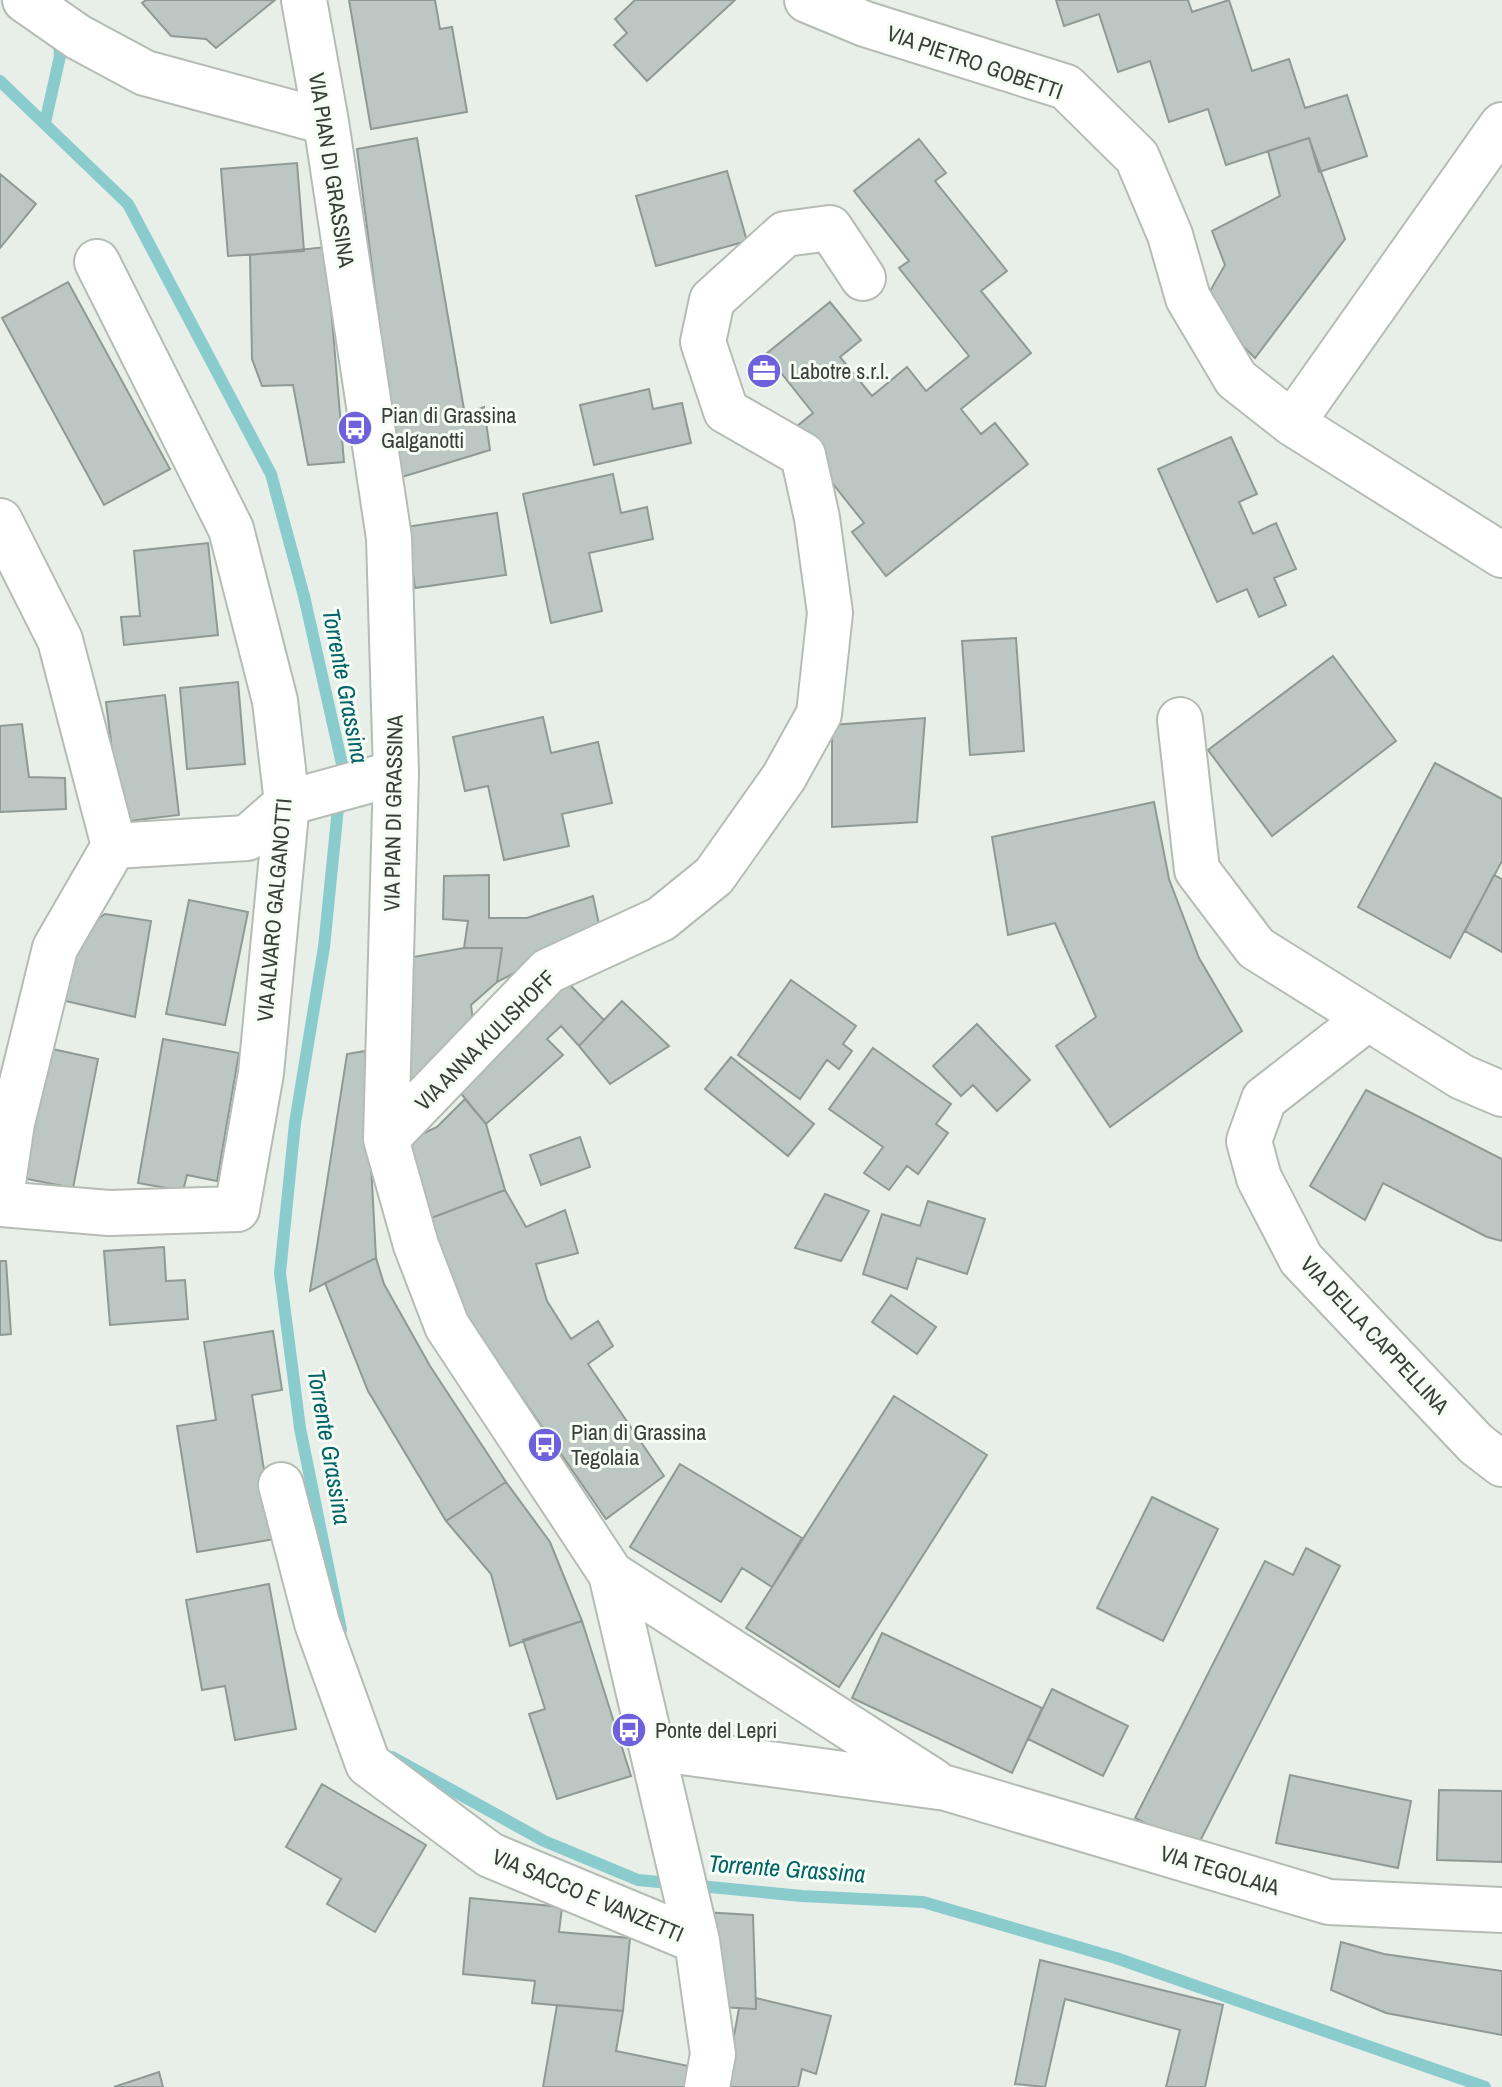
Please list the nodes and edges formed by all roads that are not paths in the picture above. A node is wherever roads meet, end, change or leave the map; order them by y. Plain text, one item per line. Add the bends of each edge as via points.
1 (25, 0) edge
2 (304, 0) edge
3 (807, 0) edge
4 (326, 122) junction
5 (1502, 125) edge
6 (97, 262) dead end
7 (863, 278) dead end
8 (1292, 423) junction
9 (0, 521) edge
10 (1502, 555) edge
11 (1180, 720) dead end
12 (385, 775) junction
13 (299, 799) junction
14 (114, 846) junction
15 (1368, 1018) junction
16 (1502, 1094) edge
17 (386, 1139) junction
18 (0, 1203) edge
19 (1502, 1464) edge
20 (281, 1485) dead end
21 (611, 1574) junction
22 (653, 1748) junction
23 (946, 1788) junction
24 (1502, 1910) edge
25 (692, 1922) junction
26 (707, 2087) edge

1 - 4 street via 78,37 145,73
2 - 4 street, VIA PIAN DI GRASSINA
3 - 8 street, VIA PIETRO GOBETTI via 865,24 1066,87 1137,157 1170,235 1188,298 1236,379
4 - 12 street, VIA PIAN DI GRASSINA via 389,538
5 - 8 street
6 - 13 street, VIA ALVARO GALGANOTTI via 231,529
7 - 17 street, VIA ANNA KULISHOFF via 830,228 785,234 712,300 703,342 726,411 803,455 830,613 819,714 784,777 714,876 661,919 548,971
8 - 10 street, VIA PIETRO GOBETTI
9 - 14 street via 60,640
11 - 15 street via 1197,870 1256,948
12 - 13 street
12 - 17 street, VIA PIAN DI GRASSINA
13 - 14 street via 247,838
13 - 18 street, VIA ALVARO GALGANOTTI via 237,1209 109,1213
14 - 18 street via 55,948 12,1123
15 - 16 street via 1462,1077
15 - 19 street, VIA DELLA CAPPELLINA via 1264,1099 1249,1141 1259,1178 1301,1259 1476,1444
17 - 21 street, VIA PIAN DI GRASSINA via 416,1245 447,1326
20 - 25 street, VIA SACCO E VANZETTI via 317,1623 368,1764 490,1855
21 - 22 street
21 - 23 street, VIA TEGOLAIA
22 - 23 street, VIA TEGOLAIA
22 - 25 street
23 - 24 street, VIA TEGOLAIA via 1329,1902
25 - 26 street via 713,2054

